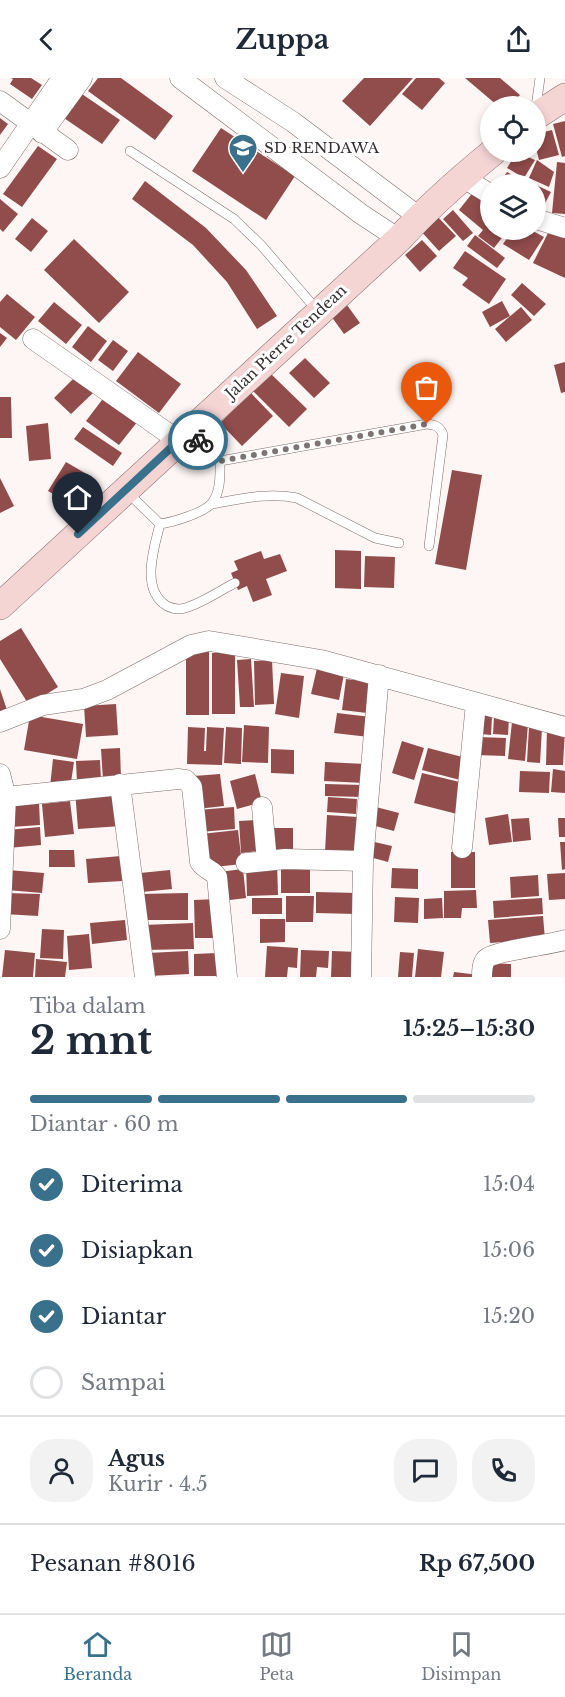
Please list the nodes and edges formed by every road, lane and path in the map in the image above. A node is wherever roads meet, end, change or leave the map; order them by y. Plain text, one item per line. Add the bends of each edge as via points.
1 (62, 78) edge
2 (82, 78) edge
3 (180, 78) edge
4 (225, 78) edge
5 (540, 78) edge
6 (538, 96) edge
7 (565, 97) edge
8 (0, 101) edge
9 (546, 109) edge
10 (36, 128) junction
11 (314, 138) junction
12 (68, 150) dead end
13 (130, 152) dead end
14 (481, 162) edge
15 (295, 164) junction
16 (0, 168) edge
17 (462, 177) junction
18 (480, 188) edge
19 (419, 217) junction
20 (546, 222) edge
21 (565, 228) edge
22 (399, 239) junction
23 (318, 312) junction
24 (33, 339) dead end
25 (184, 436) junction
26 (220, 461) junction
27 (125, 490) junction
28 (212, 504) junction
29 (160, 524) junction
30 (399, 543) dead end
31 (429, 546) dead end
32 (235, 584) dead end
33 (0, 606) edge
34 (379, 675) junction
35 (476, 703) junction
36 (0, 722) edge
37 (565, 727) edge
38 (0, 774) edge
39 (120, 784) junction
40 (6, 797) junction
41 (262, 807) dead end
42 (462, 848) dead end
43 (267, 861) junction
44 (363, 861) junction
45 (246, 862) dead end
46 (0, 929) edge
47 (565, 940) edge
48 (145, 977) edge
49 (226, 977) edge
50 (361, 977) edge
51 (482, 977) edge

1 - 10 street
2 - 10 street
3 - 15 street
4 - 11 street
5 - 6 lane
7 - 9 street
8 - 10 street
10 - 12 street
10 - 16 street
11 - 15 street
11 - 19 street
13 - 23 lane via 234,219
14 - 17 street, Jalan Pierre Tendean
15 - 22 street
17 - 18 street
17 - 19 street, Jalan Pierre Tendean
19 - 22 street, Jalan Pierre Tendean
20 - 21 street
22 - 23 street, Jalan Pierre Tendean
23 - 25 street, Jalan Pierre Tendean
24 - 25 street
25 - 26 lane
25 - 27 street, Jalan Pierre Tendean
26 - 28 lane via 220,483
26 - 31 lane via 436,425 443,435
27 - 29 lane
27 - 33 street, Jalan Pierre Tendean
28 - 29 lane via 180,521
28 - 30 lane via 283,495 297,498 375,538
29 - 32 lane via 152,555 152,582 155,595 163,603 173,609 184,608
34 - 35 street
34 - 36 street via 321,660 209,641 191,645 107,690 83,699 43,705
34 - 44 street
35 - 37 street
35 - 42 street
38 - 40 street
39 - 40 street
39 - 48 street
39 - 49 street via 178,779 186,780 192,787 200,861 217,877
40 - 46 street
41 - 43 street
43 - 44 street
43 - 45 street
44 - 50 street
47 - 51 street via 494,954 485,960

